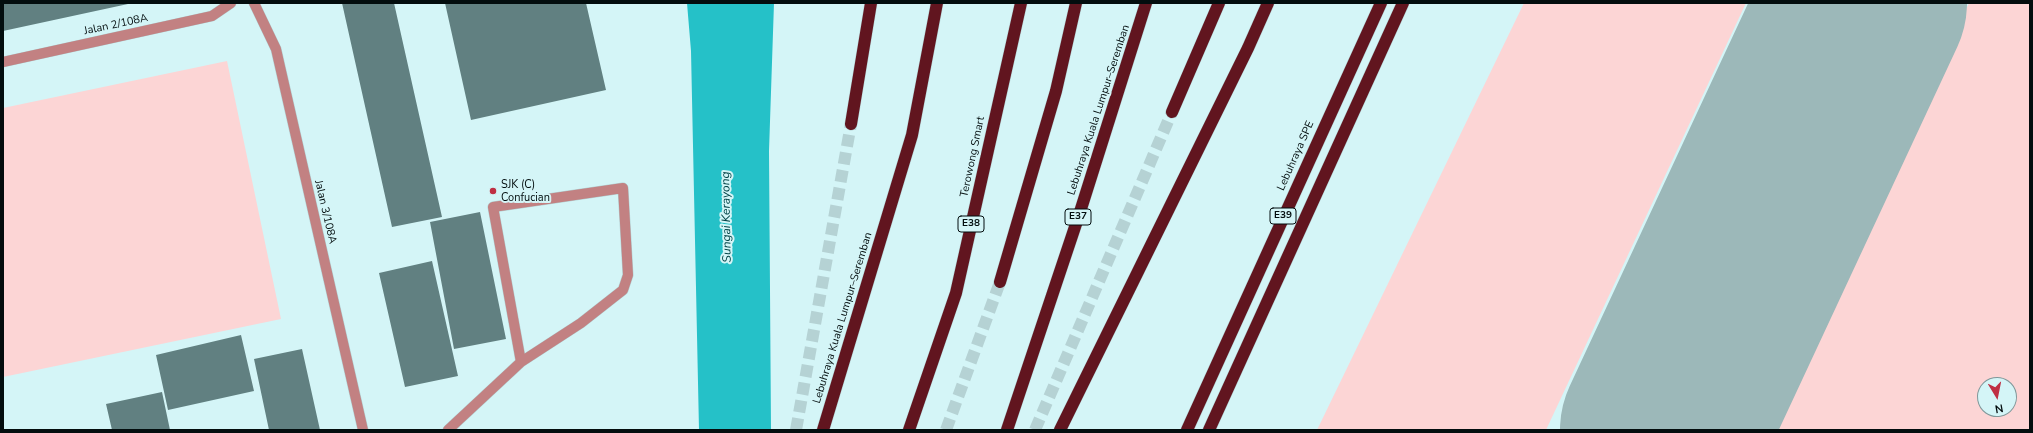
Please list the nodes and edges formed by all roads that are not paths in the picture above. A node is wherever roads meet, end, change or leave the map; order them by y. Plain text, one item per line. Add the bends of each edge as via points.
1 (230, 3) edge
2 (254, 3) edge
3 (871, 3) edge
4 (937, 3) edge
5 (1021, 3) edge
6 (1076, 3) edge
7 (1146, 3) edge
8 (1219, 3) edge
9 (1268, 3) edge
10 (1381, 3) edge
11 (1403, 3) edge
12 (3, 62) edge
13 (1172, 112) tunnel mouth
14 (851, 124) tunnel mouth
15 (1000, 282) tunnel mouth
16 (521, 362) junction
17 (362, 430) edge
18 (448, 430) edge
19 (823, 430) edge
20 (909, 430) edge
21 (1007, 430) edge
22 (1060, 430) edge
23 (1187, 430) edge
24 (1209, 430) edge

1 - 12 street, Jalan 2/108A via 212,16
2 - 17 street, Jalan 3/108A via 276,49
3 - 14 highway
4 - 19 highway, Lebuhraya Kuala Lumpur–Seremban via 912,135
5 - 20 highway, Terowong Smart / E38 via 956,293
6 - 15 highway via 1056,91
7 - 21 highway, Lebuhraya Kuala Lumpur–Seremban / E37
8 - 13 highway
9 - 22 highway
10 - 23 highway, Lebuhraya SPE / E39
11 - 24 highway, E39
16 - 16 street via 581,323 623,290 628,275 622,188 493,207
16 - 18 street

